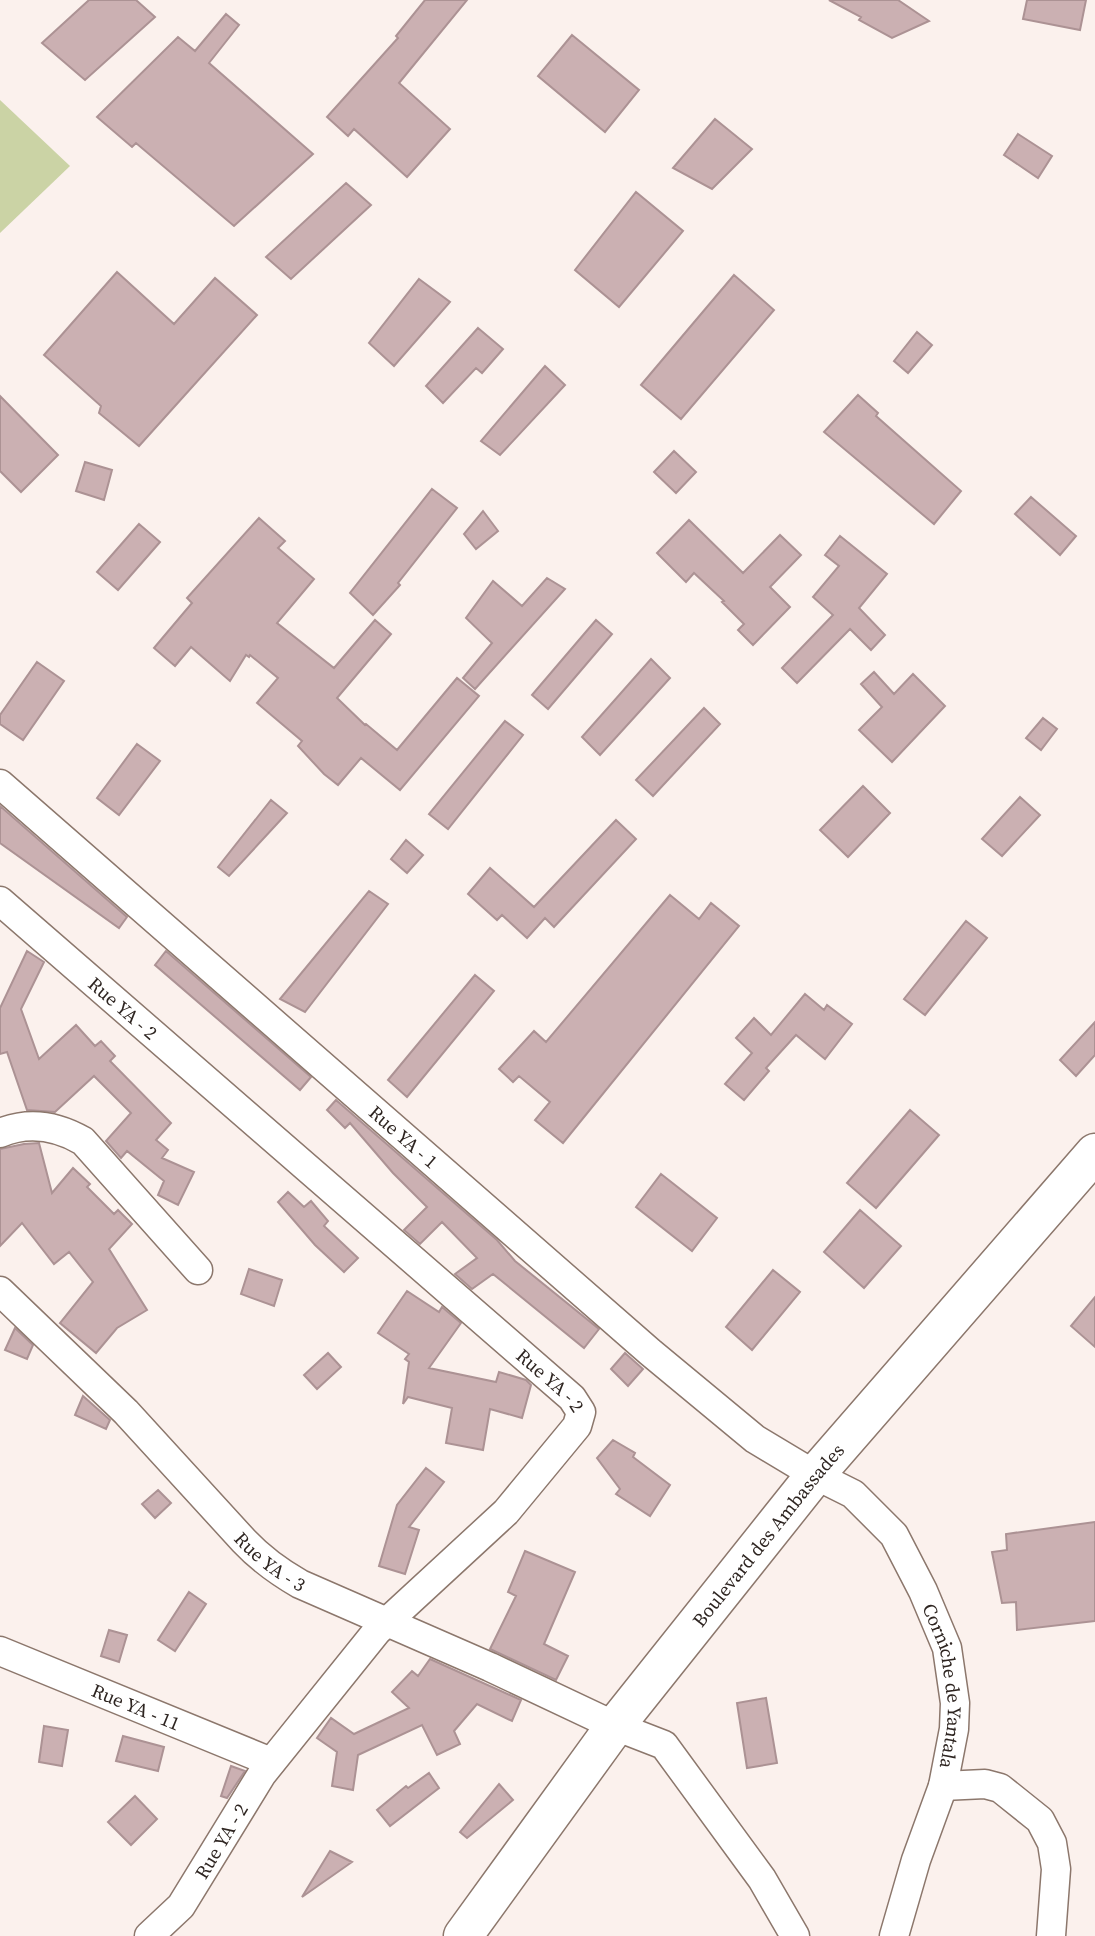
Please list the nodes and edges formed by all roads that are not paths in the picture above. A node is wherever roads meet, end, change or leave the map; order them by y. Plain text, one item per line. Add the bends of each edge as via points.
1 (0, 784) edge
2 (2, 908) edge
3 (0, 1133) edge
4 (1095, 1153) edge
5 (198, 1270) dead end
6 (0, 1291) edge
7 (815, 1475) junction
8 (386, 1622) junction
9 (0, 1651) edge
10 (615, 1726) junction
11 (271, 1762) junction
12 (943, 1786) junction
13 (149, 1936) edge
14 (463, 1936) edge
15 (795, 1936) edge
16 (894, 1936) edge
17 (1051, 1936) edge

1 - 7 street, Rue YA - 1 via 650,1352 755,1439
2 - 8 street, Rue YA - 2 via 578,1405 577,1426 506,1512
3 - 5 street via 45,1126 65,1130 83,1141
4 - 7 main road, Boulevard des Ambassades
6 - 8 street, Rue YA - 3 via 127,1412 260,1558 300,1584
7 - 10 main road, Boulevard des Ambassades
7 - 12 street, Corniche de Yantala via 853,1494 894,1535 942,1636 955,1703
8 - 10 street, Rue YA - 3
8 - 11 street, Rue YA - 2
9 - 11 street, Rue YA - 11
10 - 14 main road, Boulevard des Ambassades
10 - 15 street, Rue YA - 3 via 664,1745 762,1879
11 - 13 street, Rue YA - 2 via 181,1906
12 - 16 street, Corniche de Yantala
12 - 17 street via 1000,1788 1040,1820 1052,1843 1056,1869

